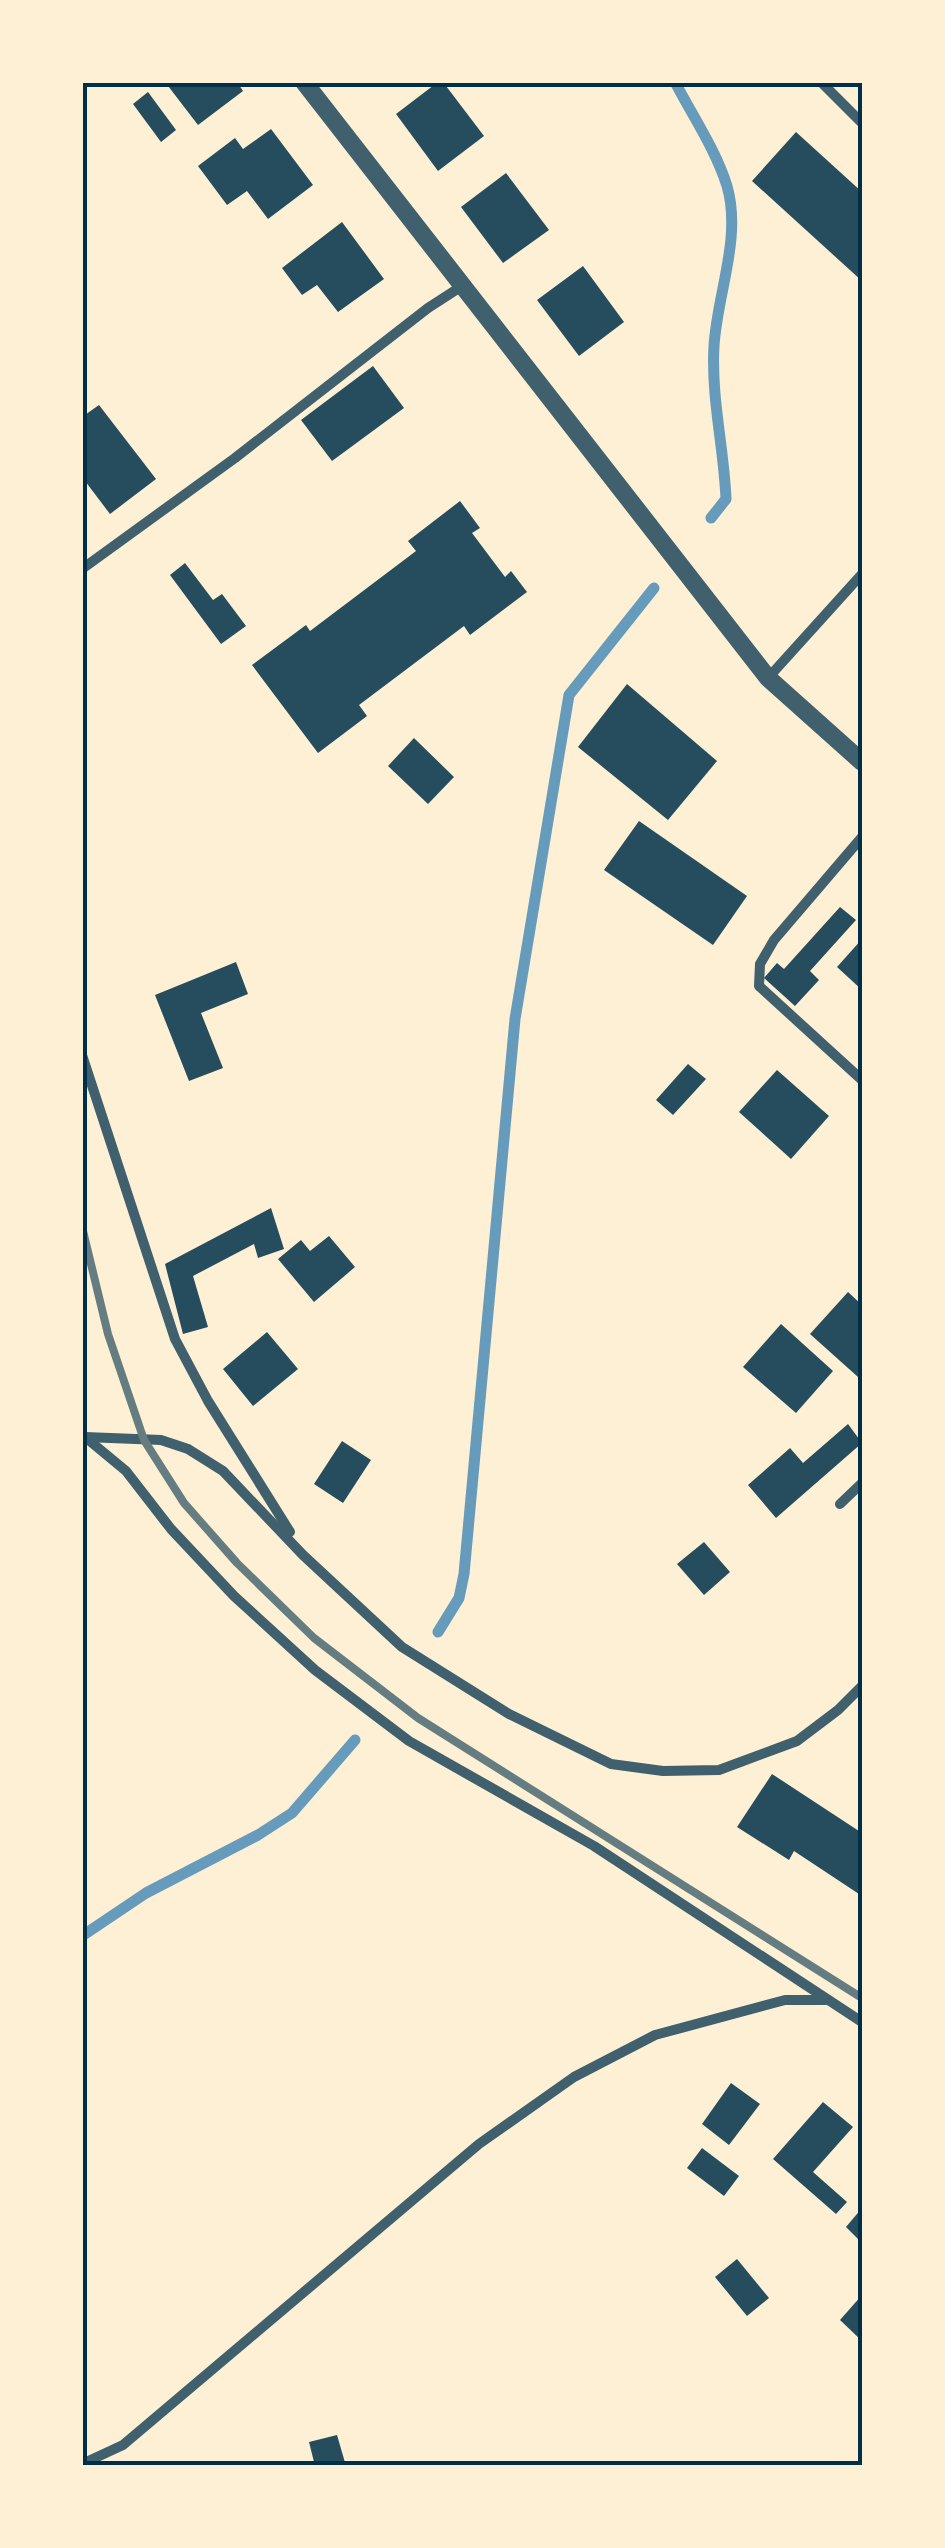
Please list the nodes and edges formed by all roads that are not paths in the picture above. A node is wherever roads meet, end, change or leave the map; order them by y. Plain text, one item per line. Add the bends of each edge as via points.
1 (304, 82) edge
2 (821, 82) edge
3 (862, 123) edge
4 (462, 286) junction
5 (82, 570) edge
6 (862, 574) edge
7 (768, 678) junction
8 (862, 762) edge
9 (862, 838) edge
10 (82, 1055) edge
11 (862, 1080) edge
12 (84, 1437) edge
13 (862, 1483) edge
14 (840, 1504) dead end
15 (303, 1556) junction
16 (862, 1686) edge
17 (828, 2000) junction
18 (862, 2022) edge
19 (82, 2464) edge

1 - 4 street
2 - 3 street
4 - 5 street
4 - 7 street
6 - 7 street
7 - 8 street
9 - 11 street via 774,940 760,964 759,986
10 - 15 street via 175,1340
12 - 15 street via 161,1440 188,1449 224,1471
12 - 17 street via 126,1470 234,1596 315,1670 393,1729 594,1846
13 - 14 street
15 - 16 street via 402,1647 509,1714 611,1764 719,1770 797,1741
17 - 18 street
17 - 19 street via 785,2000 655,2034 574,2078 479,2144 123,2445

